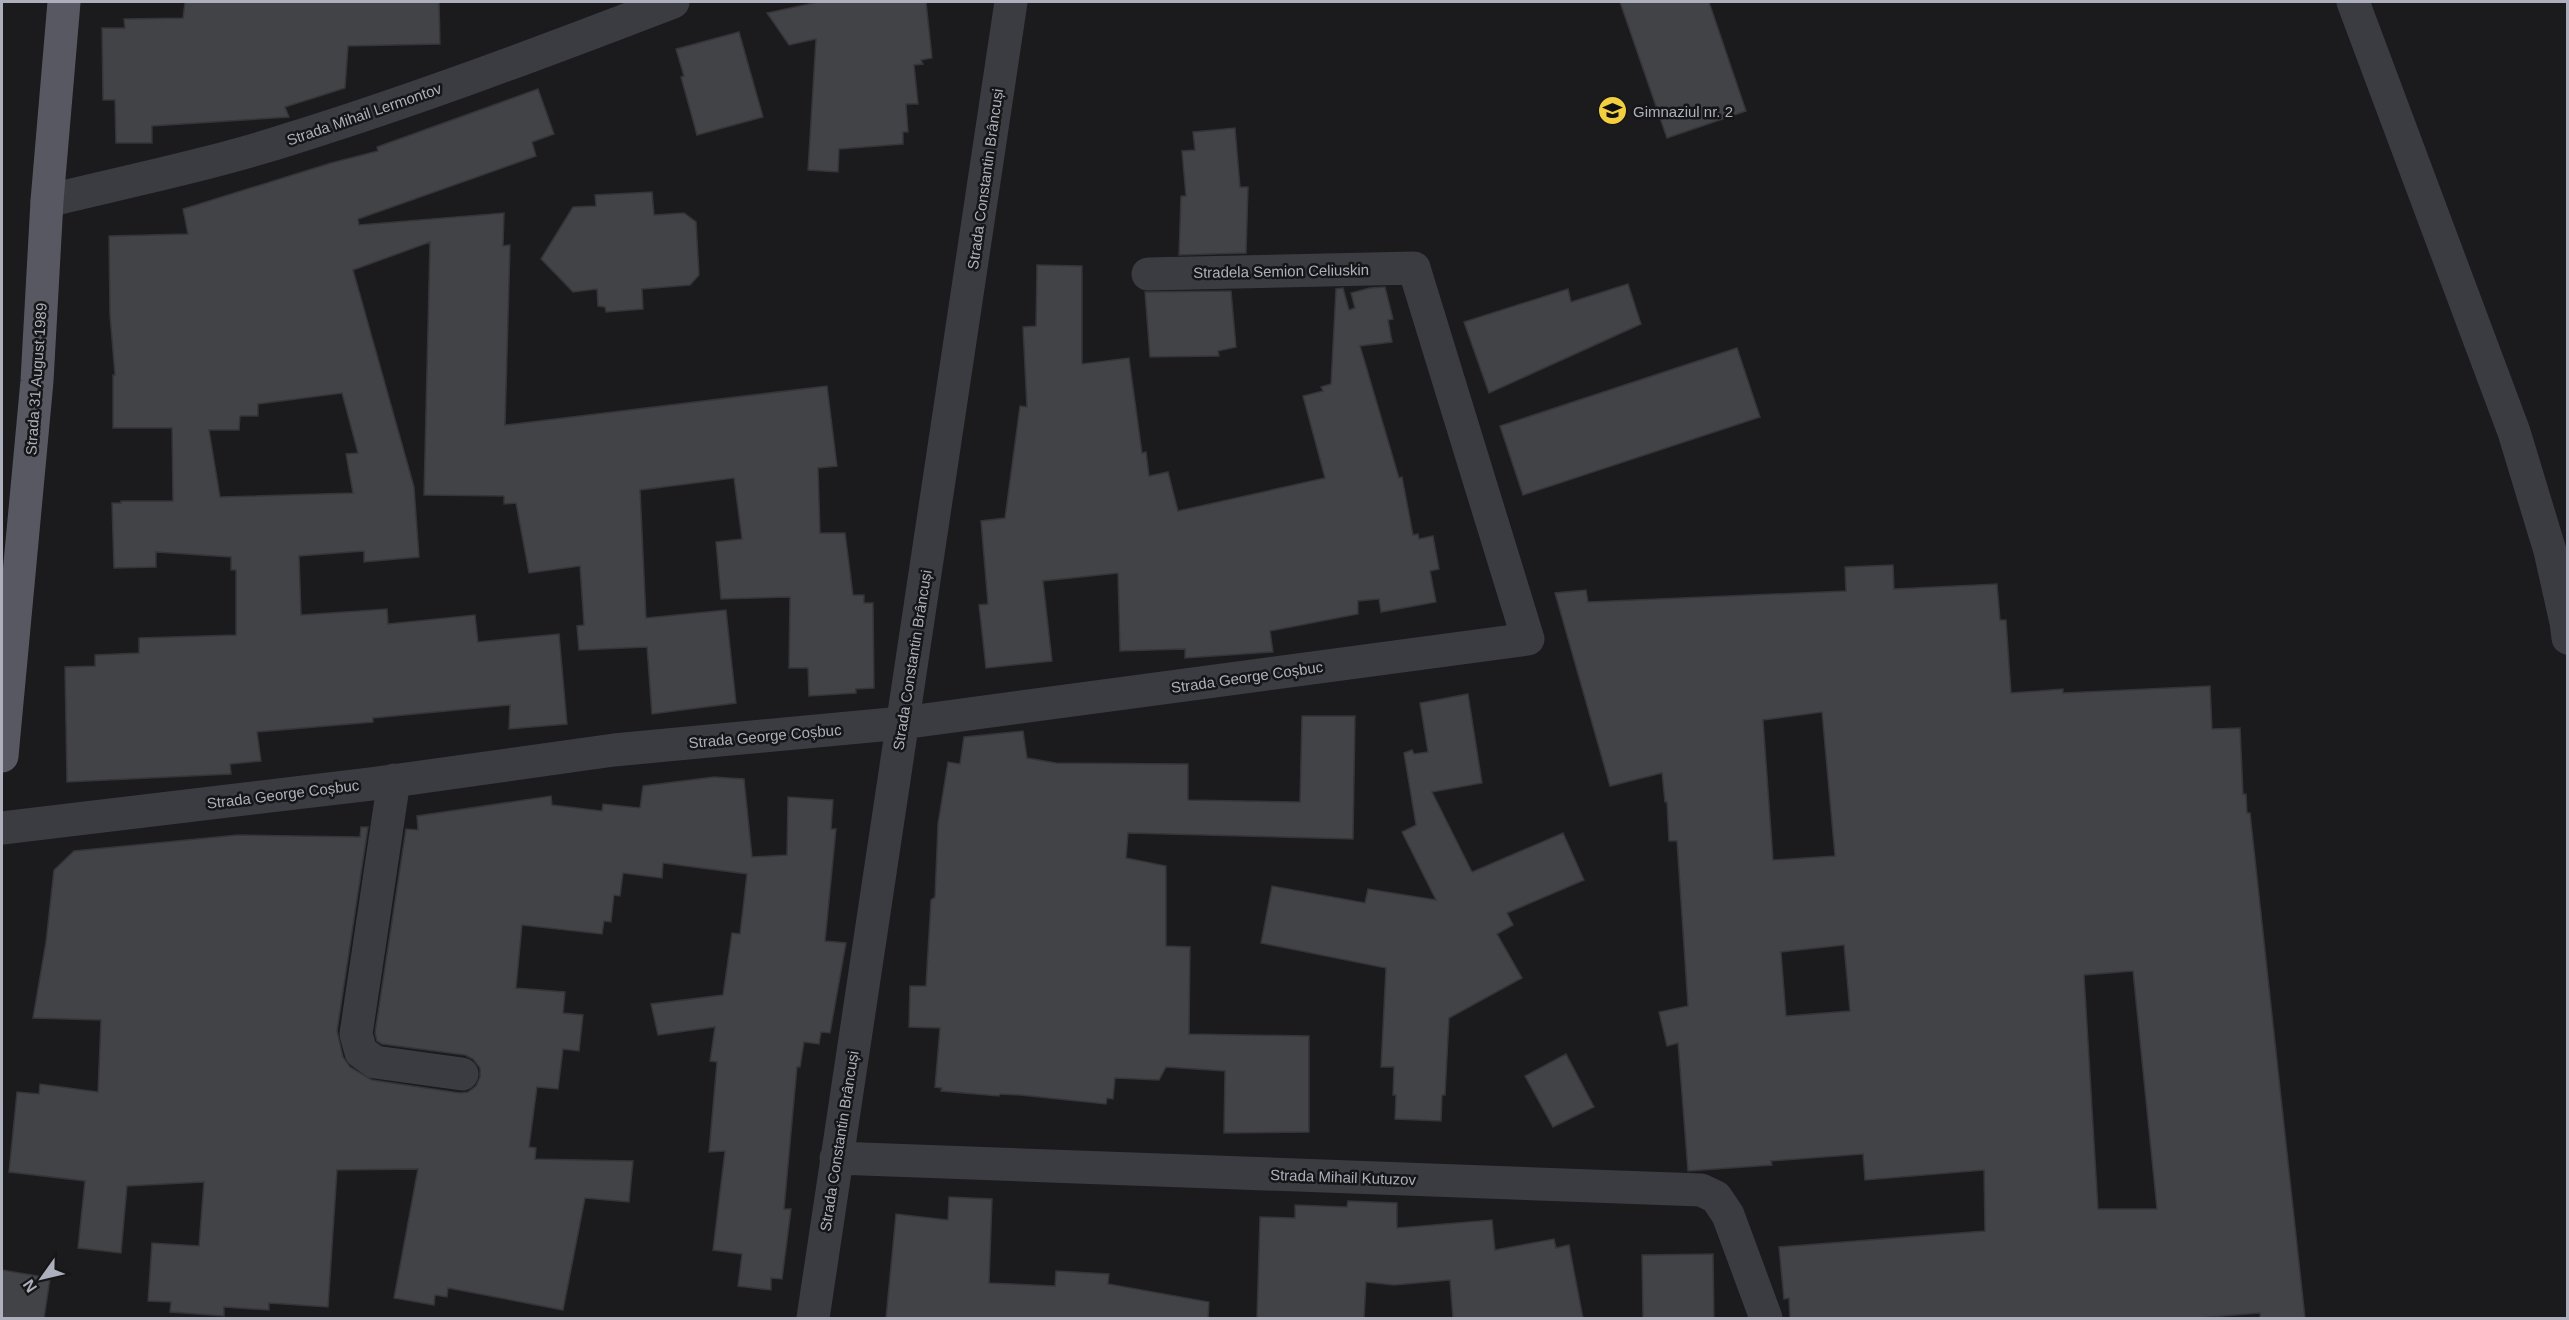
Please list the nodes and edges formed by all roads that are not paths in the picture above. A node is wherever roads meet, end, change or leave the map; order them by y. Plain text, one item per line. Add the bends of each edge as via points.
1 (64, 2) edge
2 (673, 2) edge
3 (1011, 2) edge
4 (2353, 2) edge
5 (47, 201) junction
6 (1148, 274) dead end
7 (2568, 638) edge
8 (1528, 639) joint
9 (902, 723) junction
10 (2, 756) edge
11 (394, 780) junction
12 (2, 828) edge
13 (462, 1074) dead end
14 (836, 1158) junction
15 (813, 1318) edge
16 (1766, 1318) edge

1 - 5 main road, Strada 31 August 1989
2 - 5 street, Strada Mihail Lermontov via 292,139
3 - 9 street, Strada Constantin Brâncuși
4 - 7 street via 2514,432 2550,551
5 - 10 main road, Strada 31 August 1989 via 36,392
6 - 8 street, Stradela Semion Celiuskin via 1414,268
8 - 9 street, Strada George Coșbuc
9 - 11 street, Strada George Coșbuc via 614,750
9 - 14 street, Strada Constantin Brâncuși
11 - 12 street, Strada George Coșbuc
11 - 13 street via 356,1034 361,1052 375,1062
14 - 15 street, Strada Constantin Brâncuși
14 - 16 street, Strada Mihail Kutuzov via 1701,1190 1716,1197 1728,1215

